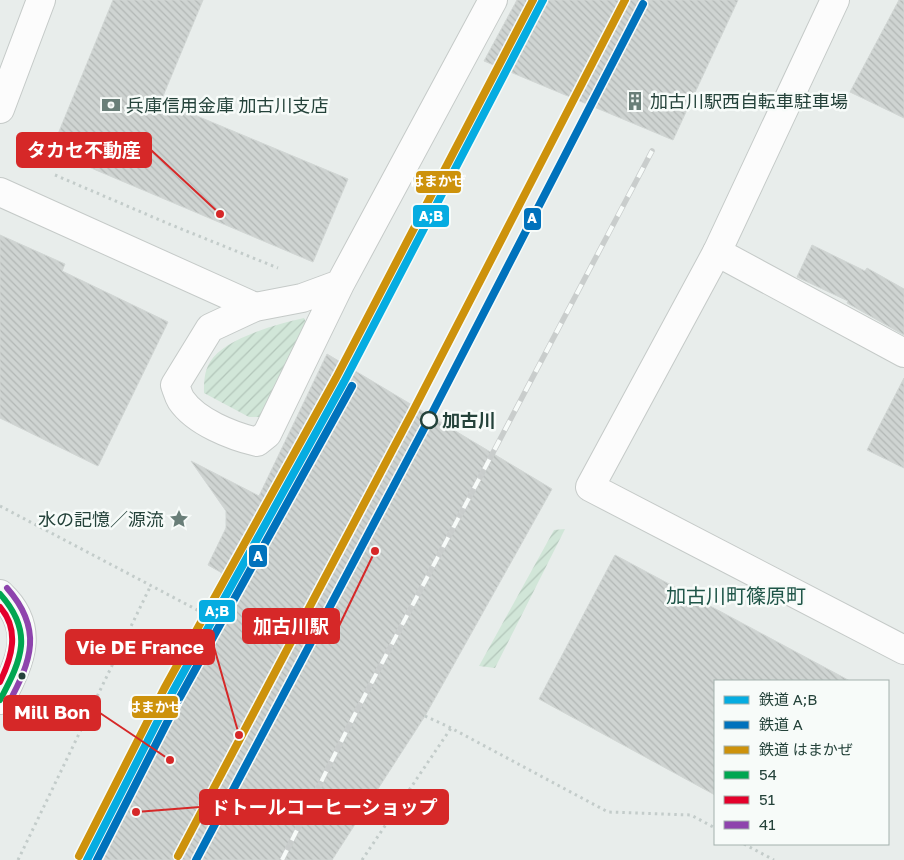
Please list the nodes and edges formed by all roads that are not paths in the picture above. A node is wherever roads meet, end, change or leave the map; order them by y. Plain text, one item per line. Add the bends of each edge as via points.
1 (41, 0) edge
2 (493, 0) edge
3 (835, 0) edge
4 (0, 109) edge
5 (0, 192) edge
6 (717, 252) junction
7 (340, 284) junction
8 (255, 307) junction
9 (904, 352) edge
10 (0, 594) edge
11 (904, 650) edge
12 (0, 700) edge

1 - 4 street
2 - 7 street
3 - 6 street
5 - 8 street
6 - 9 street
6 - 11 street via 590,487
7 - 8 street via 302,298
7 - 8 street via 266,434 257,442 236,437 193,414 180,398 175,385 210,328
10 - 12 street via 14,610 21,628 22,649 17,667

